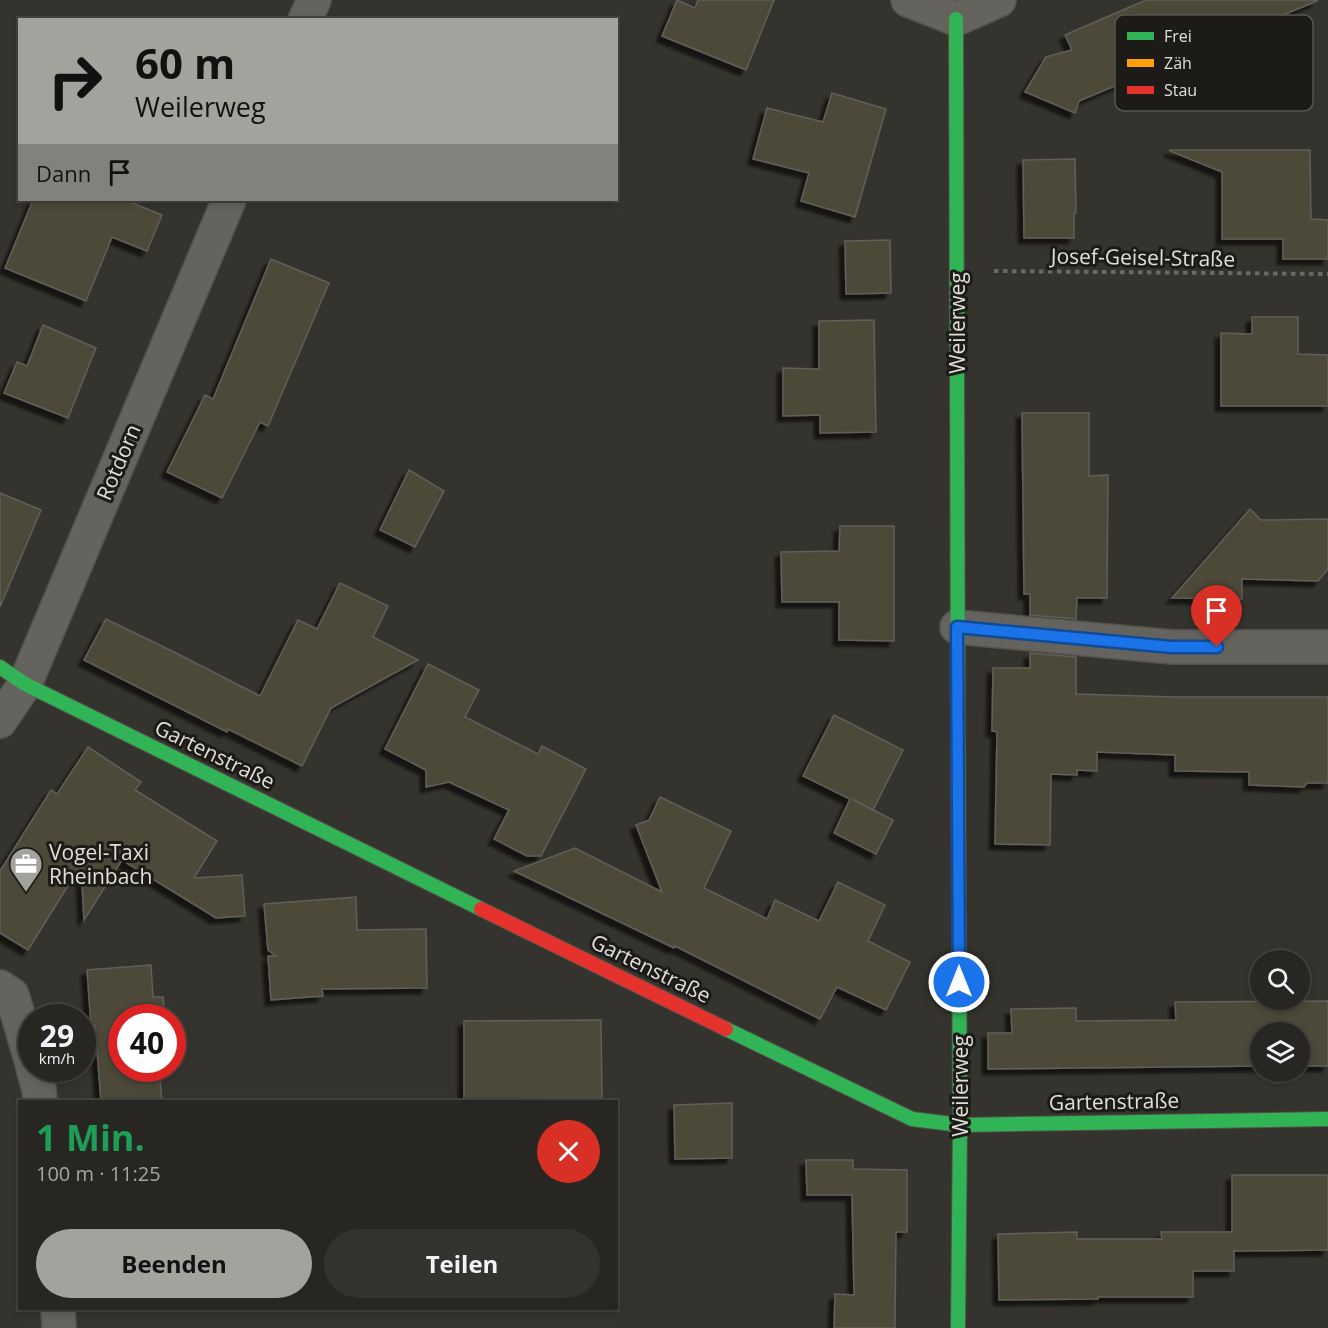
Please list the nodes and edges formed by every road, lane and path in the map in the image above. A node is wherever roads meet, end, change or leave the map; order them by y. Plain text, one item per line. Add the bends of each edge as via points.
1 (314, 0) edge
2 (908, 0) edge
3 (999, 0) edge
4 (306, 18) edge
5 (956, 19) junction
6 (229, 201) edge
7 (957, 270) junction
8 (1328, 274) edge
9 (957, 627) junction
10 (1328, 647) edge
11 (12, 675) edge
12 (0, 721) edge
13 (0, 987) edge
14 (18, 1015) edge
15 (37, 1082) edge
16 (40, 1100) edge
17 (1328, 1119) edge
18 (960, 1125) junction
19 (58, 1310) edge
20 (59, 1328) edge
21 (958, 1328) edge

1 - 4 street
2 - 5 street
3 - 5 street
5 - 7 street, Weilerweg
6 - 11 street, Rotdorn
7 - 8 path, Josef-Geisel-Straße
7 - 9 street, Weilerweg
9 - 10 street via 1172,647
9 - 18 street, Weilerweg
11 - 12 street, Rotdorn
11 - 18 street, Gartenstraße via 912,1119
13 - 14 street via 12,995
15 - 16 street
17 - 18 street, Gartenstraße
18 - 21 street, Weilerweg
19 - 20 street

